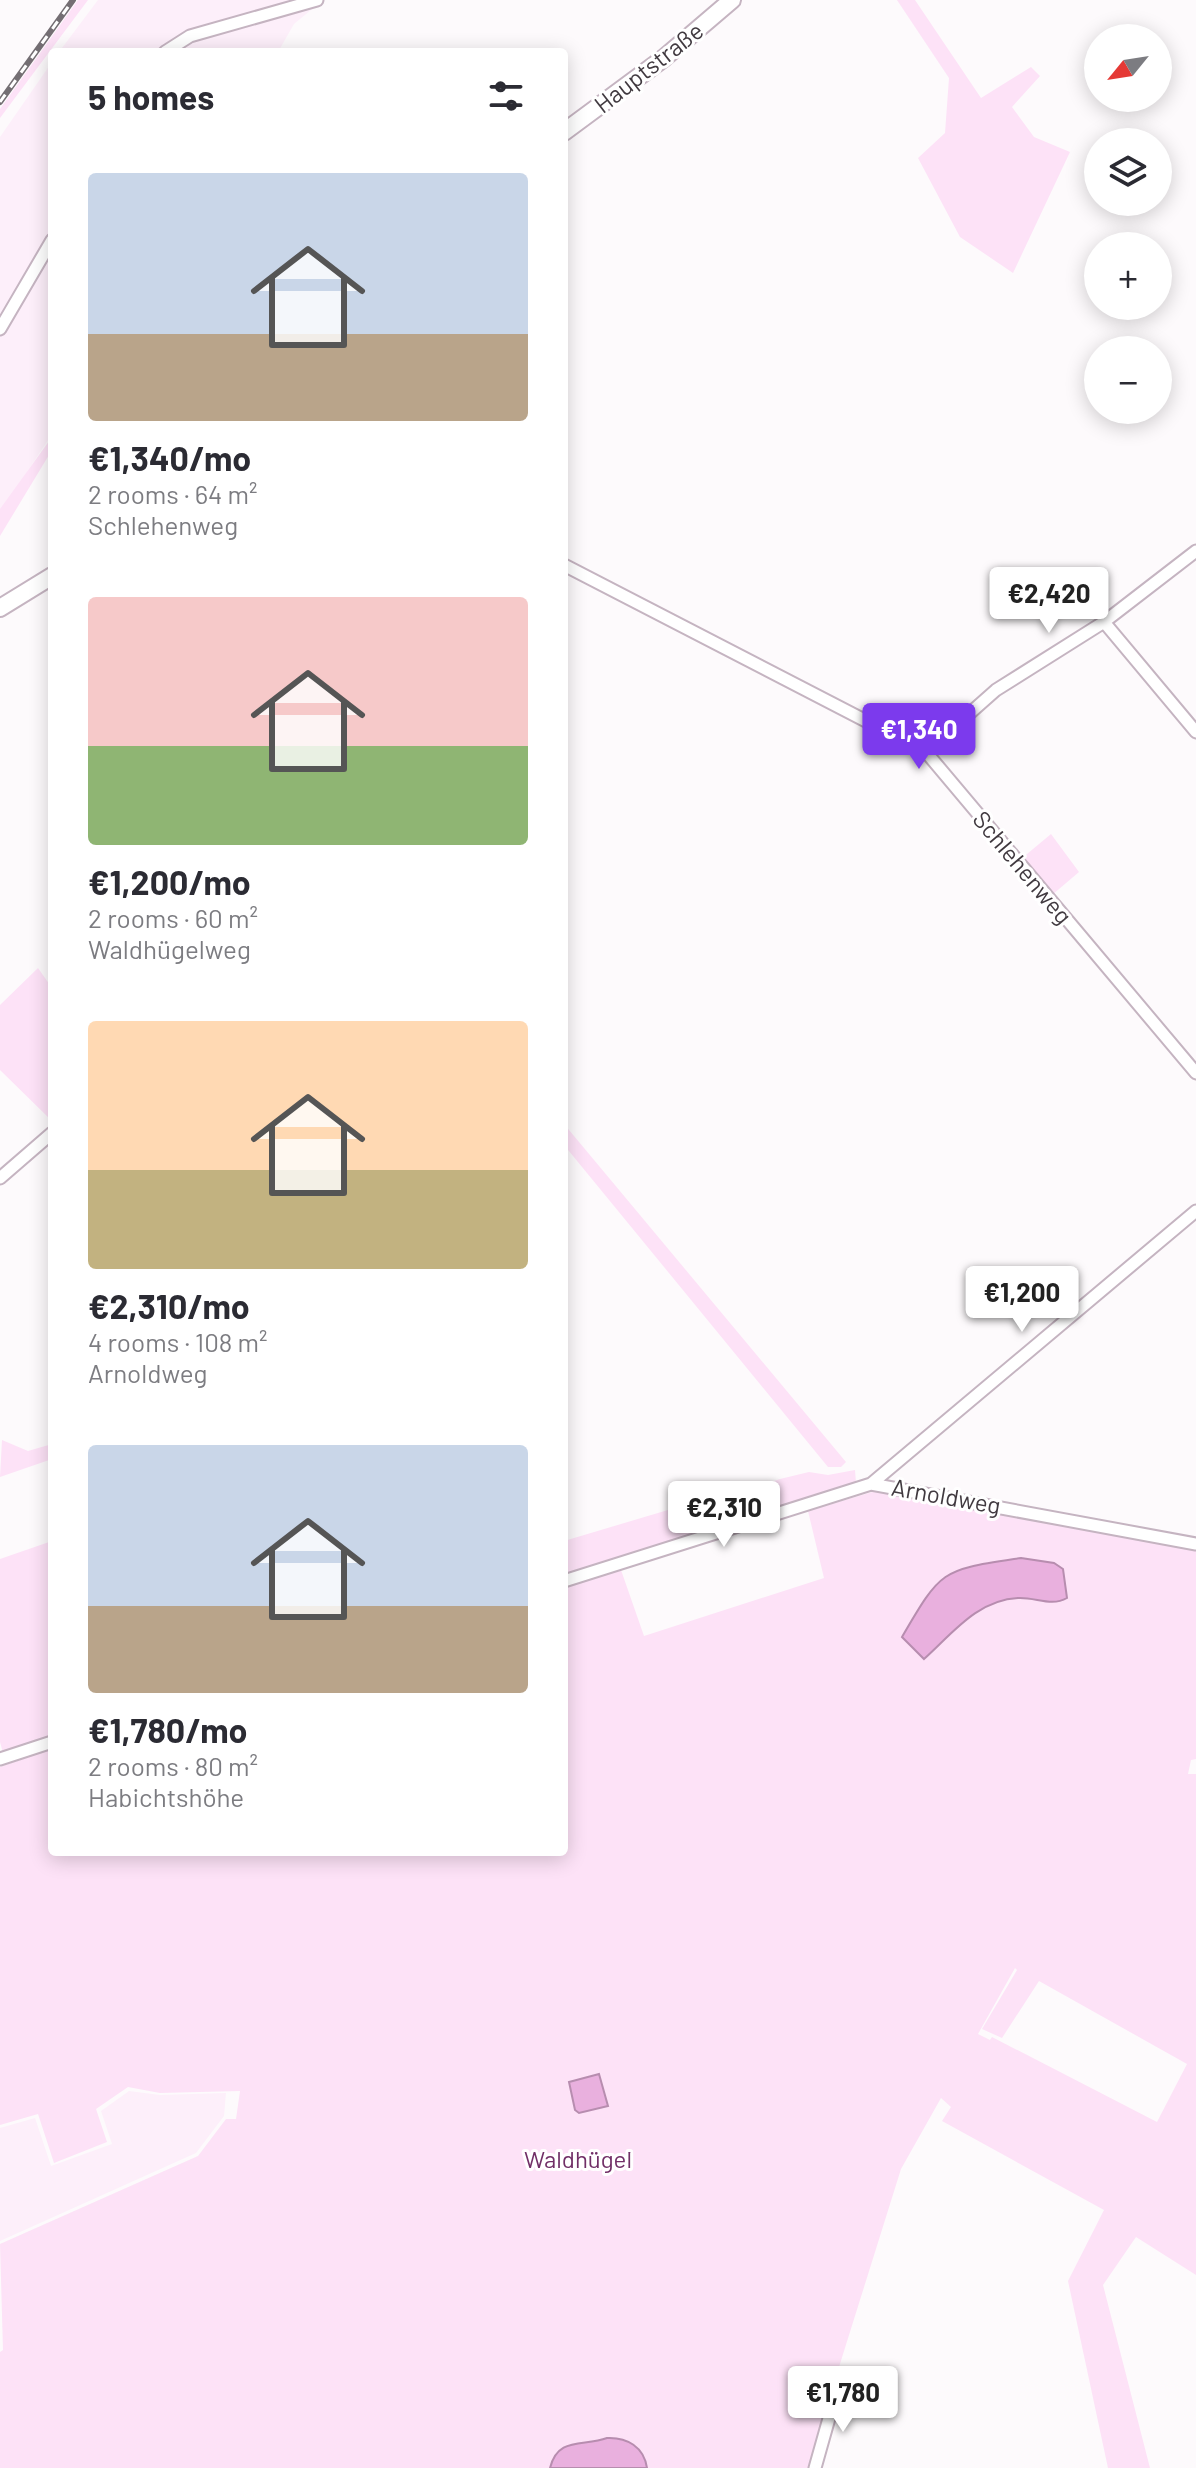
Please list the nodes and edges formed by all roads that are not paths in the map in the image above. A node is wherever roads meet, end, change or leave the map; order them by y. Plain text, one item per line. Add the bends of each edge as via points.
1 (317, 0) edge
2 (732, 0) edge
3 (171, 48) edge
4 (568, 129) edge
5 (48, 247) edge
6 (0, 329) edge
7 (1196, 551) edge
8 (568, 567) edge
9 (48, 578) edge
10 (0, 608) edge
11 (1104, 622) junction
12 (1196, 732) edge
13 (926, 752) junction
14 (1196, 1073) edge
15 (48, 1136) edge
16 (0, 1178) edge
17 (1196, 1211) edge
18 (871, 1484) junction
19 (1196, 1544) edge
20 (568, 1580) edge
21 (48, 1743) edge
22 (0, 1759) edge
23 (837, 2390) dead end
24 (815, 2468) edge

1 - 3 street via 190,36
2 - 4 street, Hauptstraße
5 - 6 street
7 - 11 street
8 - 13 street, Schlehenweg
9 - 10 street
11 - 12 street
11 - 13 street via 996,690
13 - 14 street, Schlehenweg
15 - 16 street
17 - 18 street
18 - 19 street, Arnoldweg
18 - 20 street, Arnoldweg
21 - 22 street
23 - 24 street

